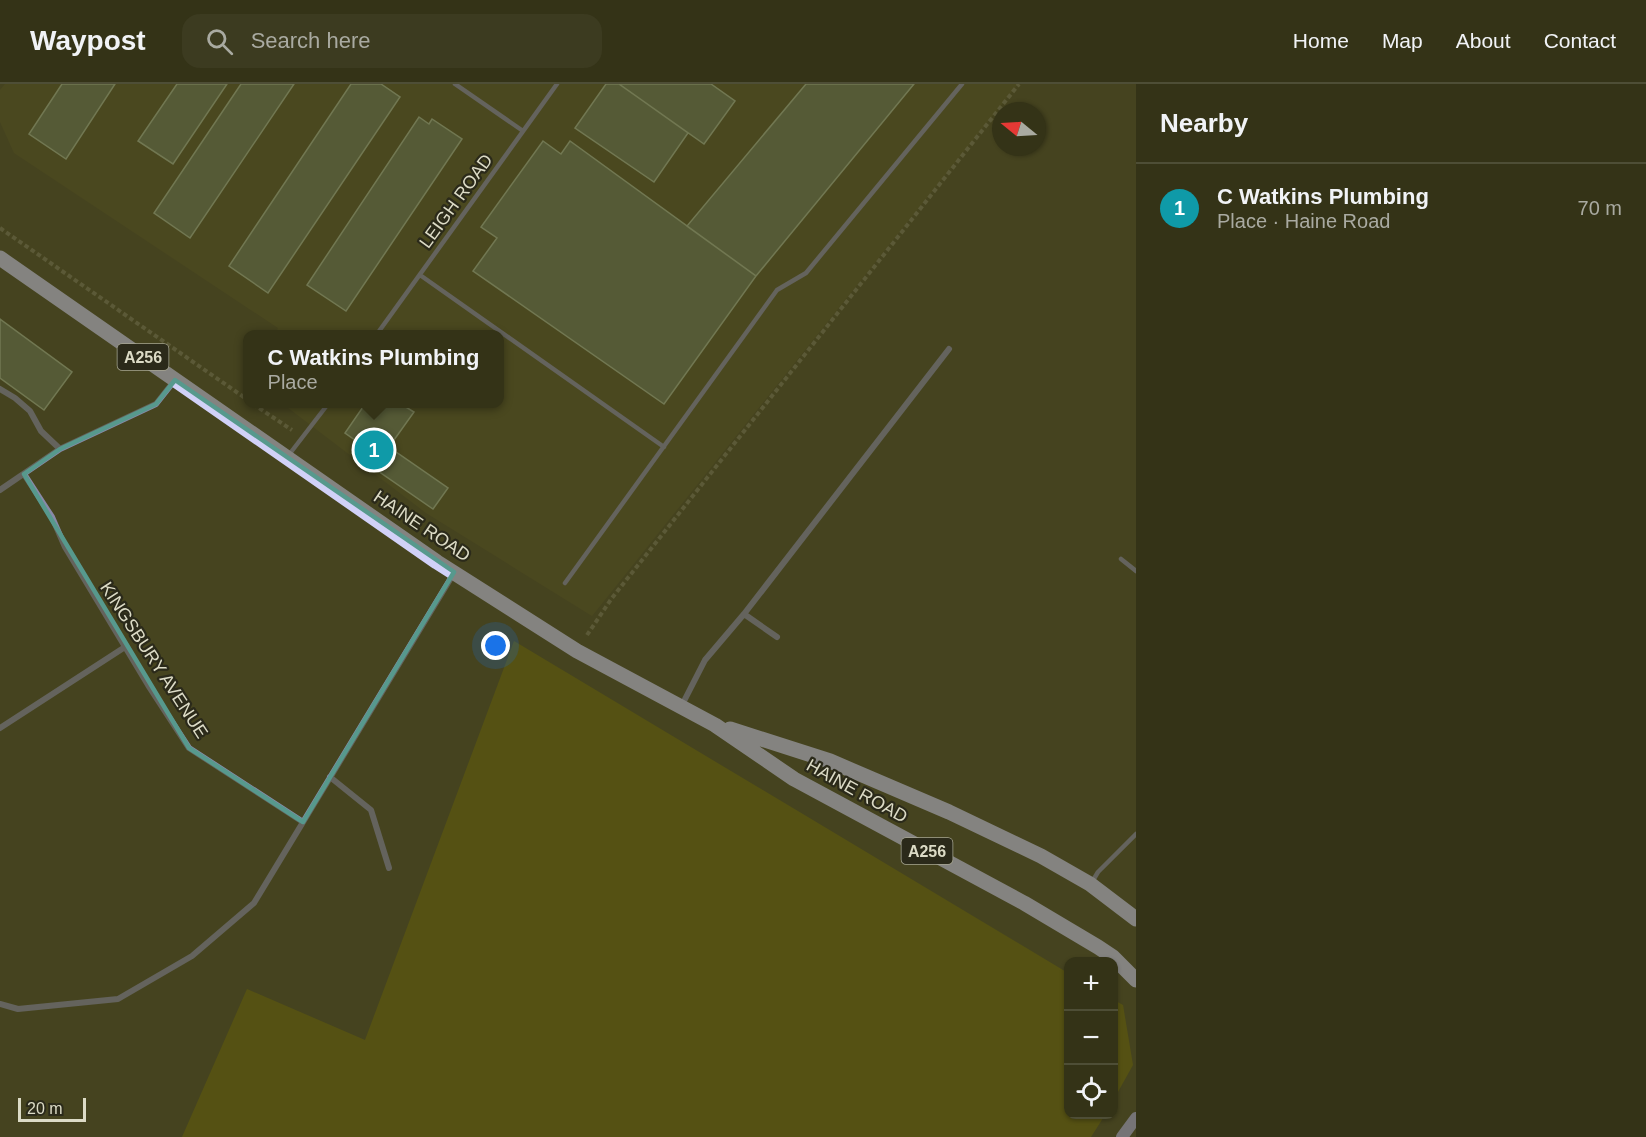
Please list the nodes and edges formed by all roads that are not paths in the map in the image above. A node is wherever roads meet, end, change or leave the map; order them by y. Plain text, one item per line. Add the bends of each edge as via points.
1 (455, 84) edge
2 (557, 84) edge
3 (962, 84) edge
4 (523, 131) junction
5 (0, 258) edge
6 (420, 275) junction
7 (380, 330) edge
8 (498, 330) edge
9 (504, 334) edge
10 (949, 349) dead end
11 (176, 380) junction
12 (0, 389) edge
13 (325, 408) edge
14 (664, 447) junction
15 (60, 450) junction
16 (287, 457) junction
17 (24, 474) junction
18 (0, 490) edge
19 (1121, 559) dead end
20 (1136, 571) edge
21 (454, 572) junction
22 (565, 583) dead end
23 (744, 614) junction
24 (777, 637) dead end
25 (125, 647) junction
26 (681, 707) junction
27 (715, 725) junction
28 (0, 728) edge
29 (330, 777) junction
30 (303, 822) junction
31 (1136, 834) edge
32 (389, 868) dead end
33 (1090, 885) junction
34 (1136, 918) edge
35 (1136, 980) edge
36 (0, 1004) edge
37 (1136, 1118) edge
38 (1122, 1137) edge

1 - 4 lane
2 - 4 lane, LEIGH ROAD
3 - 14 lane via 806,273 777,290
4 - 6 lane, LEIGH ROAD
5 - 11 main road, HAINE ROAD / A256
6 - 7 lane, LEIGH ROAD
6 - 8 lane
9 - 14 lane
10 - 23 street
11 - 15 street via 156,404
11 - 16 main road, HAINE ROAD / A256
12 - 15 street via 30,411 41,431
13 - 16 lane
14 - 22 lane
15 - 17 street
16 - 21 main road, HAINE ROAD / A256
17 - 18 street
17 - 25 street, KINGSBURY AVENUE
19 - 20 lane
21 - 26 main road, HAINE ROAD / A256 via 577,651
21 - 29 street
23 - 24 street
23 - 26 street via 705,660
25 - 28 street
25 - 30 street, KINGSBURY AVENUE via 189,748
26 - 27 main road, HAINE ROAD / A256
27 - 33 main road, HAINE ROAD / A256 via 841,765 950,812 1041,856
27 - 35 main road, HAINE ROAD / A256 via 794,779 1098,947
29 - 30 street
29 - 32 street via 371,810
30 - 36 street via 254,903 192,956 118,999 18,1009
31 - 33 lane
33 - 34 main road, HAINE ROAD / A256
37 - 38 main road

